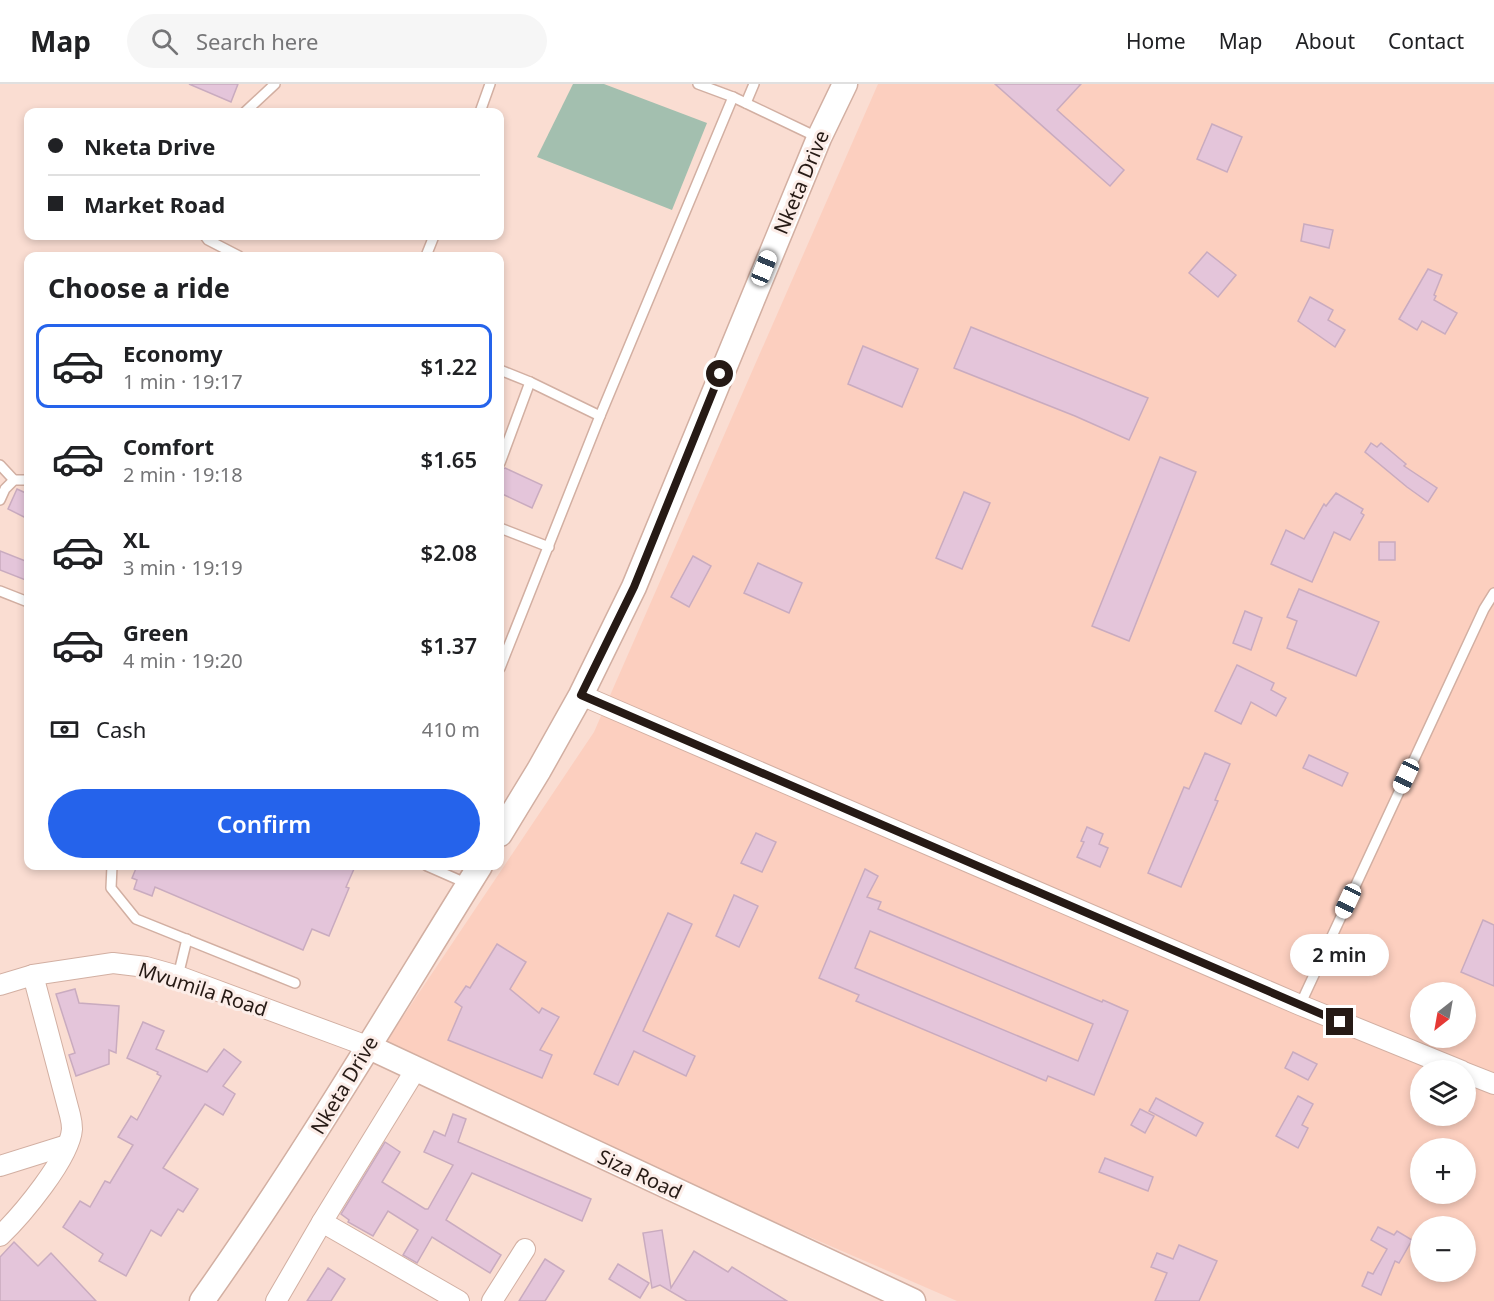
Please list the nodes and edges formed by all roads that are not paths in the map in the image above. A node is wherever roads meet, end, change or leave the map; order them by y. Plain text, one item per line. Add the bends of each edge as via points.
1 (275, 84) edge
2 (490, 84) edge
3 (698, 84) edge
4 (754, 84) edge
5 (845, 84) edge
6 (733, 97) junction
7 (746, 104) junction
8 (249, 108) edge
9 (481, 108) edge
10 (819, 138) junction
11 (208, 240) edge
12 (231, 252) edge
13 (504, 372) edge
14 (530, 382) junction
15 (600, 416) junction
16 (504, 453) edge
17 (0, 465) edge
18 (14, 480) junction
19 (24, 480) edge
20 (0, 500) edge
21 (504, 530) edge
22 (549, 547) junction
23 (0, 591) edge
24 (1494, 593) edge
25 (24, 600) edge
26 (504, 658) edge
27 (581, 695) junction
28 (504, 827) edge
29 (112, 870) edge
30 (448, 870) edge
31 (474, 875) edge
32 (187, 939) junction
33 (33, 975) junction
34 (178, 976) junction
35 (295, 983) dead end
36 (0, 985) edge
37 (1300, 1005) junction
38 (367, 1046) junction
39 (1435, 1060) edge
40 (416, 1069) junction
41 (1476, 1077) edge
42 (1494, 1084) edge
43 (67, 1145) junction
44 (0, 1166) edge
45 (322, 1222) junction
46 (0, 1236) edge
47 (525, 1249) dead end
48 (202, 1301) edge
49 (276, 1301) edge
50 (459, 1301) edge
51 (492, 1301) edge
52 (913, 1301) edge

1 - 8 lane
2 - 9 lane
3 - 6 lane
4 - 7 lane
5 - 10 street, Nketa Drive
6 - 7 lane
6 - 15 lane
7 - 10 lane
10 - 27 street, Nketa Drive via 634,587
11 - 12 lane
13 - 14 lane
14 - 15 lane
14 - 16 lane
15 - 22 lane
17 - 18 lane
18 - 19 lane
18 - 20 lane
21 - 22 lane
22 - 26 lane
23 - 25 lane
24 - 37 lane
27 - 28 street, Nketa Drive
27 - 37 street
29 - 32 lane via 111,888 135,919
30 - 31 lane
31 - 38 street, Nketa Drive
32 - 34 lane
32 - 35 lane
33 - 34 street, Mvumila Road via 113,963
33 - 36 street, Mvumila Road
33 - 43 street via 70,1115 72,1129
34 - 38 street, Mvumila Road
37 - 39 street
38 - 40 street, Siza Road
38 - 48 street, Nketa Drive via 306,1149
40 - 45 street
40 - 52 street, Siza Road
41 - 42 street
43 - 44 street
43 - 46 street via 18,1219
45 - 49 street
45 - 50 street
47 - 51 street

